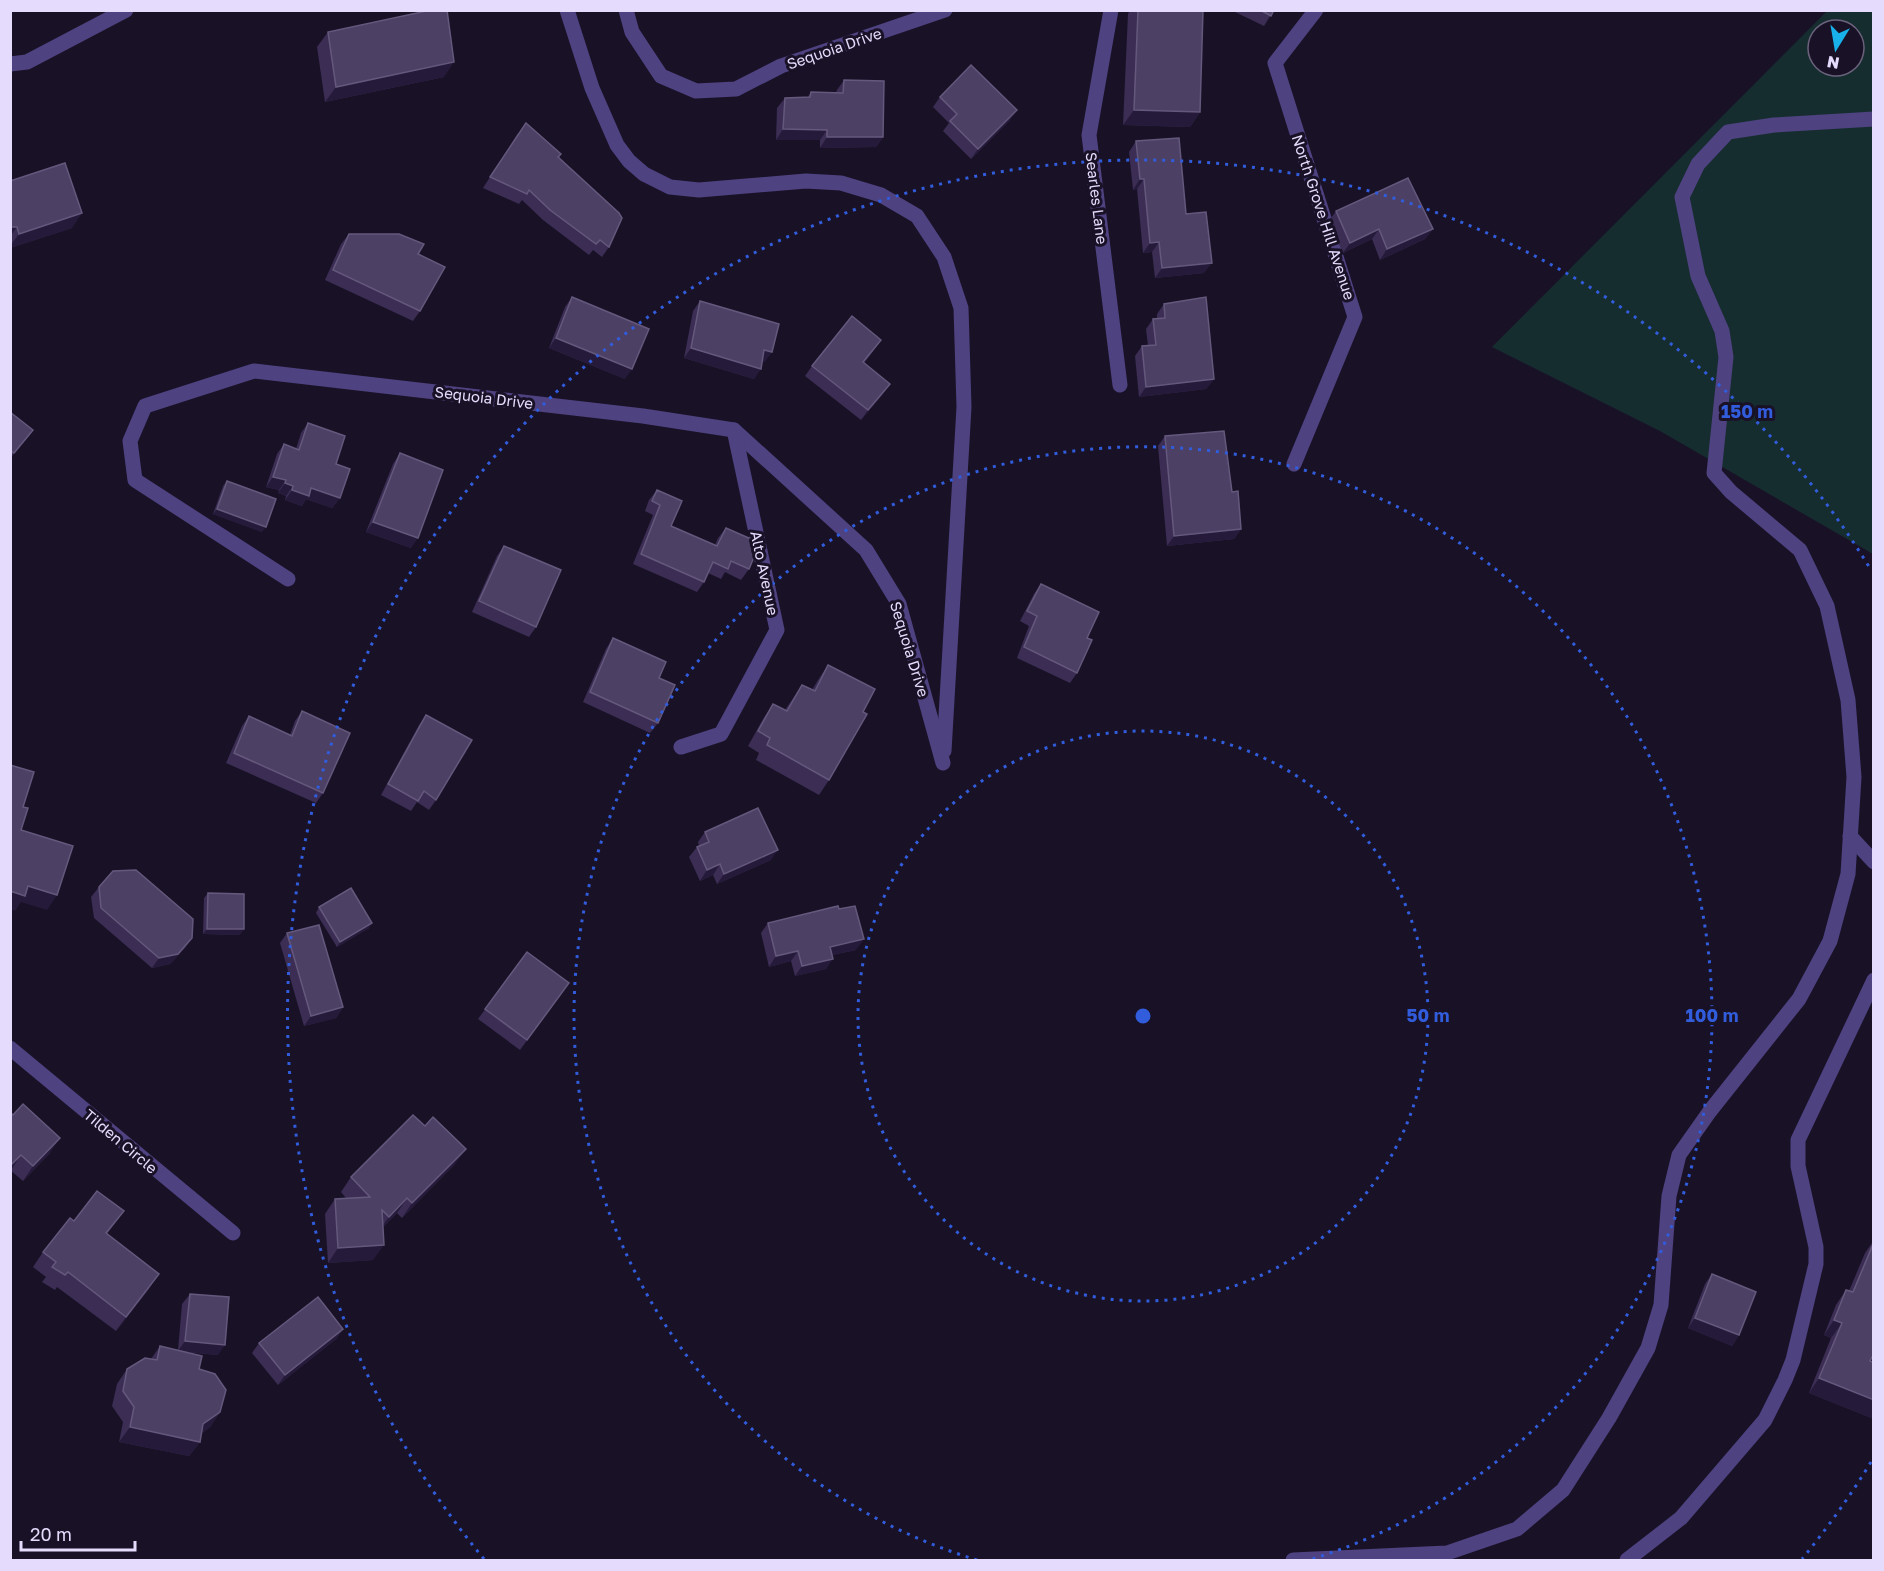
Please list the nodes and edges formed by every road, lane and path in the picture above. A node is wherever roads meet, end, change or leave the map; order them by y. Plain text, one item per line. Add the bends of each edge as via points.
1 (126, 10) edge
2 (567, 10) edge
3 (626, 10) edge
4 (945, 10) edge
5 (1111, 10) edge
6 (1316, 10) edge
7 (10, 64) edge
8 (1874, 119) edge
9 (1120, 385) dead end
10 (734, 430) junction
11 (1294, 464) dead end
12 (288, 579) dead end
13 (681, 747) dead end
14 (1850, 836) junction
15 (1874, 862) edge
16 (1874, 980) edge
17 (10, 1048) edge
18 (233, 1233) dead end
19 (1293, 1560) edge
20 (1627, 1560) edge

1 - 7 street via 27,62
2 - 10 street, Sequoia Drive via 592,88 617,145 644,174 670,186 699,190 806,181 841,183 881,195 917,216 944,256 961,308 964,407 943,763 899,604 866,550
3 - 4 street, Sequoia Drive via 632,32 660,76 696,91 736,89 781,66
5 - 9 street, Searles Lane via 1089,135
6 - 11 street, North Grove Hill Avenue via 1275,63 1355,317
8 - 14 street via 1774,124 1728,132 1698,164 1682,197 1698,276 1722,330 1726,357 1714,472 1731,492 1800,550 1827,606 1848,700 1854,777
10 - 12 street, Sequoia Drive via 254,371 145,406 130,441 135,480
10 - 13 street, Alto Avenue via 777,630 721,734
14 - 15 street
14 - 19 street via 1848,874 1830,941 1799,999 1679,1155 1669,1196 1661,1305 1648,1348 1563,1490 1517,1529 1447,1554
16 - 20 street via 1798,1140 1798,1166 1816,1247 1816,1264 1794,1360 1775,1405 1681,1518
17 - 18 street, Tilden Circle

